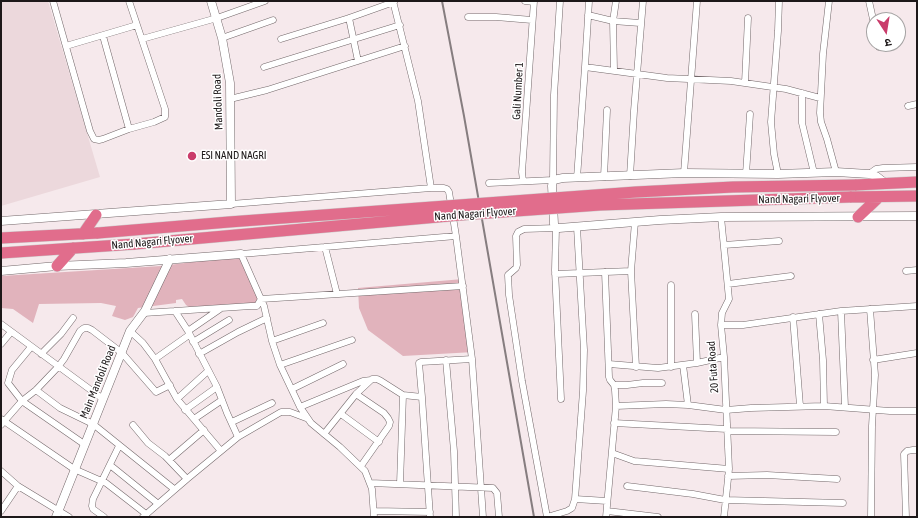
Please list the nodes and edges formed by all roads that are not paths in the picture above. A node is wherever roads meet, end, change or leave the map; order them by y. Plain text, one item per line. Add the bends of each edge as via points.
1 (53, 1) edge
2 (129, 1) edge
3 (211, 1) edge
4 (265, 1) edge
5 (525, 1) edge
6 (534, 1) edge
7 (560, 1) edge
8 (589, 1) edge
9 (616, 1) edge
10 (643, 1) edge
11 (697, 1) edge
12 (779, 1) edge
13 (829, 1) edge
14 (869, 1) edge
15 (394, 2) edge
16 (871, 12) edge
17 (588, 15) junction
18 (468, 17) dead end
19 (217, 18) junction
20 (349, 18) junction
21 (748, 18) dead end
22 (273, 20) dead end
23 (532, 20) junction
24 (613, 21) junction
25 (640, 23) junction
26 (137, 25) junction
27 (400, 25) junction
28 (103, 36) junction
29 (222, 38) junction
30 (142, 39) junction
31 (281, 39) dead end
32 (354, 39) junction
33 (66, 46) junction
34 (405, 46) junction
35 (358, 61) junction
36 (264, 67) dead end
37 (585, 67) junction
38 (614, 70) junction
39 (637, 74) junction
40 (691, 80) junction
41 (745, 83) junction
42 (774, 87) junction
43 (802, 93) junction
44 (820, 98) junction
45 (230, 99) junction
46 (917, 104) edge
47 (908, 106) dead end
48 (607, 110) dead end
49 (750, 114) dead end
50 (129, 130) junction
51 (917, 167) edge
52 (836, 172) junction
53 (684, 173) junction
54 (814, 173) junction
55 (746, 174) junction
56 (778, 174) junction
57 (869, 174) junction
58 (630, 176) junction
59 (604, 177) junction
60 (577, 178) junction
61 (553, 180) junction
62 (523, 182) junction
63 (917, 182) edge
64 (489, 183) dead end
65 (885, 183) junction
66 (431, 188) junction
67 (917, 196) edge
68 (879, 197) junction
69 (231, 204) junction
70 (96, 215) junction
71 (917, 216) edge
72 (721, 217) junction
73 (858, 217) junction
74 (1, 221) edge
75 (635, 222) junction
76 (577, 227) junction
77 (556, 228) junction
78 (83, 234) junction
79 (456, 236) junction
80 (1, 238) edge
81 (778, 241) dead end
82 (724, 245) junction
83 (326, 246) junction
84 (73, 248) junction
85 (1, 253) edge
86 (241, 254) junction
87 (170, 259) junction
88 (57, 266) junction
89 (917, 270) edge
90 (631, 271) junction
91 (906, 271) dead end
92 (1, 272) edge
93 (605, 272) junction
94 (580, 273) junction
95 (555, 274) junction
96 (791, 276) dead end
97 (728, 284) junction
98 (671, 285) dead end
99 (463, 286) junction
100 (337, 294) junction
101 (261, 299) junction
102 (917, 306) edge
103 (221, 308) junction
104 (870, 309) junction
105 (175, 311) junction
106 (841, 311) junction
107 (144, 313) junction
108 (695, 314) dead end
109 (819, 314) junction
110 (793, 317) junction
111 (73, 318) dead end
112 (267, 318) junction
113 (229, 320) dead end
114 (323, 323) dead end
115 (1, 324) edge
116 (721, 325) junction
117 (130, 331) junction
118 (11, 332) junction
119 (189, 333) junction
120 (352, 340) dead end
121 (272, 341) junction
122 (193, 342) junction
123 (1, 344) edge
124 (31, 347) junction
125 (122, 353) junction
126 (917, 353) edge
127 (41, 354) junction
128 (199, 354) junction
129 (724, 357) junction
130 (472, 359) junction
131 (155, 360) junction
132 (446, 360) junction
133 (873, 360) junction
134 (697, 363) junction
135 (342, 364) dead end
136 (609, 364) junction
137 (280, 365) junction
138 (683, 365) junction
139 (58, 367) junction
140 (636, 367) junction
141 (671, 367) junction
142 (208, 371) junction
143 (372, 379) junction
144 (662, 383) dead end
145 (170, 385) junction
146 (614, 386) junction
147 (217, 387) junction
148 (292, 389) junction
149 (36, 390) junction
150 (356, 394) junction
151 (403, 395) junction
152 (422, 397) junction
153 (102, 399) junction
154 (177, 399) junction
155 (561, 399) dead end
156 (222, 400) junction
157 (22, 401) junction
158 (272, 403) dead end
159 (688, 405) junction
160 (616, 406) junction
161 (800, 406) junction
162 (824, 406) junction
163 (300, 407) junction
164 (845, 407) junction
165 (185, 410) junction
166 (726, 410) junction
167 (873, 410) junction
168 (917, 411) edge
169 (341, 414) junction
170 (306, 418) junction
171 (194, 419) junction
172 (2, 422) edge
173 (232, 422) junction
174 (93, 424) junction
175 (614, 424) junction
176 (133, 425) dead end
177 (204, 430) junction
178 (727, 430) junction
179 (836, 432) dead end
180 (324, 434) junction
181 (238, 437) junction
182 (379, 442) junction
183 (84, 444) junction
184 (119, 446) junction
185 (917, 450) edge
186 (221, 451) junction
187 (612, 453) junction
188 (169, 460) junction
189 (110, 465) junction
190 (361, 466) junction
191 (74, 469) junction
192 (729, 469) junction
193 (2, 473) edge
194 (728, 476) junction
195 (187, 479) junction
196 (837, 479) dead end
197 (102, 481) junction
198 (370, 483) junction
199 (400, 484) junction
200 (428, 485) junction
201 (18, 486) junction
202 (627, 486) dead end
203 (455, 487) junction
204 (481, 487) junction
205 (174, 489) junction
206 (575, 499) junction
207 (725, 500) junction
208 (607, 501) junction
209 (843, 503) dead end
210 (157, 504) junction
211 (1, 510) edge
212 (57, 514) edge
213 (374, 514) edge
214 (430, 514) edge
215 (607, 514) edge
216 (144, 516) edge
217 (69, 517) edge
218 (104, 517) edge
219 (456, 517) edge
220 (483, 517) edge
221 (499, 517) edge
222 (547, 517) edge
223 (658, 517) edge
224 (724, 517) edge
225 (871, 517) edge
226 (906, 517) edge

1 - 33 street
2 - 26 street
3 - 19 street, Mandoli Road
4 - 19 street
5 - 6 street
6 - 23 street, Gali Number 1
7 - 61 street via 554,95
8 - 17 street
9 - 24 street
10 - 25 street
11 - 40 street
12 - 42 street
13 - 44 street
14 - 16 street
15 - 20 street
15 - 27 street
17 - 24 street
17 - 37 street
18 - 23 street
19 - 29 street, Mandoli Road
19 - 30 street
20 - 31 street
20 - 32 street
21 - 41 street
22 - 29 street
23 - 62 street, Gali Number 1
24 - 25 street
24 - 38 street
25 - 39 street
26 - 28 street
26 - 30 street
27 - 32 street
27 - 34 street
28 - 33 street
28 - 50 street
29 - 45 street, Mandoli Road via 230,83
30 - 50 street via 165,109 165,117
32 - 35 street
32 - 36 street
33 - 50 street via 94,139 103,140
34 - 35 street
34 - 66 street via 418,101
35 - 45 street
37 - 38 street
37 - 60 street
38 - 39 street
39 - 40 street
39 - 58 street
40 - 41 street
40 - 53 street
41 - 42 street
42 - 43 street
42 - 56 street via 771,122
43 - 44 street
43 - 54 street via 802,123
44 - 52 street via 821,122
45 - 69 street, Mandoli Road
46 - 47 street
48 - 59 street
49 - 55 street
51 - 57 street via 876,169
52 - 54 street
52 - 57 street
53 - 55 street
53 - 58 street
54 - 56 street
55 - 56 street
57 - 65 street
58 - 59 street
59 - 60 street
60 - 61 street
61 - 62 street
61 - 77 street
62 - 64 street
63 - 65 highway, Nand Nagari Flyover
65 - 78 highway, Nand Nagari Flyover, bridge via 636,192
66 - 69 street
66 - 79 street via 444,188 449,192
67 - 68 highway, Nand Nagari Flyover
68 - 73 highway
68 - 84 highway, Nand Nagari Flyover, bridge via 600,205
69 - 70 street
70 - 74 street
70 - 78 highway
71 - 73 street
72 - 73 street
72 - 75 street
72 - 82 street, 20 Futa Road
75 - 76 street
75 - 90 street
76 - 77 street
76 - 94 street
77 - 95 street
77 - 222 street via 524,229 518,232 516,268 510,273 508,280 516,346
78 - 80 highway, Nand Nagari Flyover
79 - 83 street
79 - 99 street
81 - 82 street
82 - 97 street, 20 Futa Road
83 - 86 street
83 - 100 street
84 - 85 highway, Nand Nagari Flyover
84 - 88 highway
86 - 87 street
86 - 101 street
87 - 88 street
87 - 107 street, Main Mandoli Road
88 - 92 street
89 - 91 street
90 - 93 street
90 - 140 street
93 - 94 street
93 - 136 street
94 - 95 street
94 - 206 street via 584,350
95 - 155 street
96 - 97 street
97 - 116 street, 20 Futa Road via 729,299 722,313
98 - 141 street
99 - 100 street
99 - 130 street
100 - 101 street
101 - 103 street via 257,306
101 - 112 street
102 - 104 street
103 - 105 street
103 - 119 street
104 - 106 street
104 - 133 street
105 - 107 street
105 - 119 street
106 - 109 street
106 - 164 street
107 - 117 street, Main Mandoli Road
108 - 134 street
109 - 110 street
109 - 162 street
110 - 116 street via 743,325
110 - 161 street
111 - 127 street
112 - 121 street
112 - 128 street
113 - 122 street
114 - 121 street
115 - 118 street
116 - 129 street, 20 Futa Road
117 - 125 street, Main Mandoli Road
117 - 131 street via 143,343
118 - 123 street
118 - 124 street
119 - 122 street
119 - 131 street
120 - 137 street
121 - 137 street
122 - 128 street
124 - 127 street
124 - 157 street via 12,370 8,383
125 - 139 street via 92,330 84,328
125 - 145 street via 156,392
125 - 153 street, Main Mandoli Road
126 - 133 street
127 - 139 street
128 - 142 street
129 - 134 street
129 - 166 street, 20 Futa Road
130 - 132 street
130 - 204 street
131 - 145 street
132 - 152 street via 418,363
132 - 203 street
133 - 167 street
134 - 138 street
135 - 148 street
136 - 140 street
136 - 146 street via 610,380
137 - 148 street
138 - 141 street
138 - 159 street
139 - 149 street
139 - 153 street
140 - 141 street
142 - 147 street
142 - 154 street
143 - 150 street
143 - 151 street via 377,379
143 - 163 street
144 - 146 street
145 - 154 street
146 - 160 street
147 - 156 street
147 - 165 street
148 - 163 street
149 - 157 street
149 - 174 street via 60,408
150 - 169 street
150 - 182 street via 388,418 389,426
151 - 152 street
151 - 199 street
152 - 200 street
153 - 174 street, Main Mandoli Road
154 - 165 street
156 - 171 street
156 - 173 street
157 - 172 street
157 - 183 street
158 - 173 street
159 - 160 street
159 - 166 street
160 - 175 street
161 - 162 street
161 - 166 street
162 - 164 street
163 - 170 street
164 - 167 street
165 - 171 street
166 - 178 street, 20 Futa Road
167 - 168 street
167 - 225 street
169 - 180 street
169 - 182 street
170 - 180 street
170 - 181 street via 290,412 281,412
171 - 177 street
172 - 191 street
173 - 181 street
174 - 183 street, Main Mandoli Road
174 - 184 street
175 - 178 street
175 - 187 street
176 - 188 street via 148,443
177 - 186 street
177 - 188 street
178 - 179 street
178 - 192 street, 20 Futa Road
180 - 190 street
181 - 186 street
182 - 190 street
183 - 191 street, Main Mandoli Road
184 - 189 street
184 - 205 street
185 - 226 street via 904,454
186 - 195 street
187 - 192 street via 634,461
187 - 208 street
188 - 195 street
189 - 197 street
189 - 210 street
190 - 198 street
191 - 197 street
191 - 212 street, Main Mandoli Road
192 - 194 street, 20 Futa Road
193 - 201 street
194 - 196 street via 767,475
194 - 207 street, 20 Futa Road
195 - 205 street
197 - 216 street
197 - 218 street via 92,506
198 - 199 street
198 - 213 street
199 - 200 street
200 - 203 street
200 - 214 street
201 - 211 street
201 - 212 street
202 - 207 street
203 - 204 street
203 - 219 street
204 - 220 street
204 - 221 street via 496,490
205 - 210 street
206 - 208 street
206 - 222 street via 572,508
207 - 209 street
207 - 224 street, 20 Futa Road
208 - 215 street
210 - 216 street
212 - 217 street
213 - 214 street
215 - 223 street

